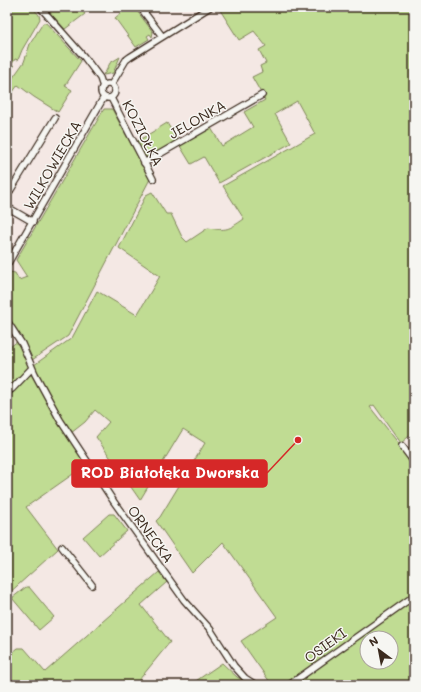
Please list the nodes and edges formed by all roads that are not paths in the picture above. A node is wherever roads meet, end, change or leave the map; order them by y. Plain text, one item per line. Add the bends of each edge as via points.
1 (40, 7) edge
2 (140, 7) edge
3 (210, 7) edge
4 (162, 36) junction
5 (111, 85) junction
6 (103, 87) junction
7 (262, 96) dead end
8 (104, 97) junction
9 (111, 98) junction
10 (55, 118) dead end
11 (144, 163) junction
12 (153, 179) dead end
13 (7, 196) edge
14 (7, 207) edge
15 (33, 222) junction
16 (7, 265) edge
17 (7, 321) edge
18 (32, 368) junction
19 (7, 392) edge
20 (402, 446) dead end
21 (414, 462) edge
22 (62, 547) dead end
23 (92, 585) dead end
24 (414, 596) edge
25 (256, 685) edge
26 (289, 685) edge

1 - 6 street via 85,58 100,78
2 - 4 street
3 - 4 street
4 - 5 street via 126,60
5 - 6 street
5 - 9 street via 115,91
6 - 8 street via 101,91
7 - 11 street, JELONKA
8 - 9 street
8 - 15 street, WILKOWIECKA
9 - 11 street, KOZIOŁKA
10 - 13 street
11 - 12 street, KOZIOŁKA
14 - 15 street
15 - 16 street, WILKOWIECKA
17 - 18 street, ORNECKA via 22,344
18 - 19 street
18 - 25 street, ORNECKA via 64,426 118,508 184,600 210,629 234,666
20 - 21 street
22 - 23 street
24 - 26 street, OSIEKI

